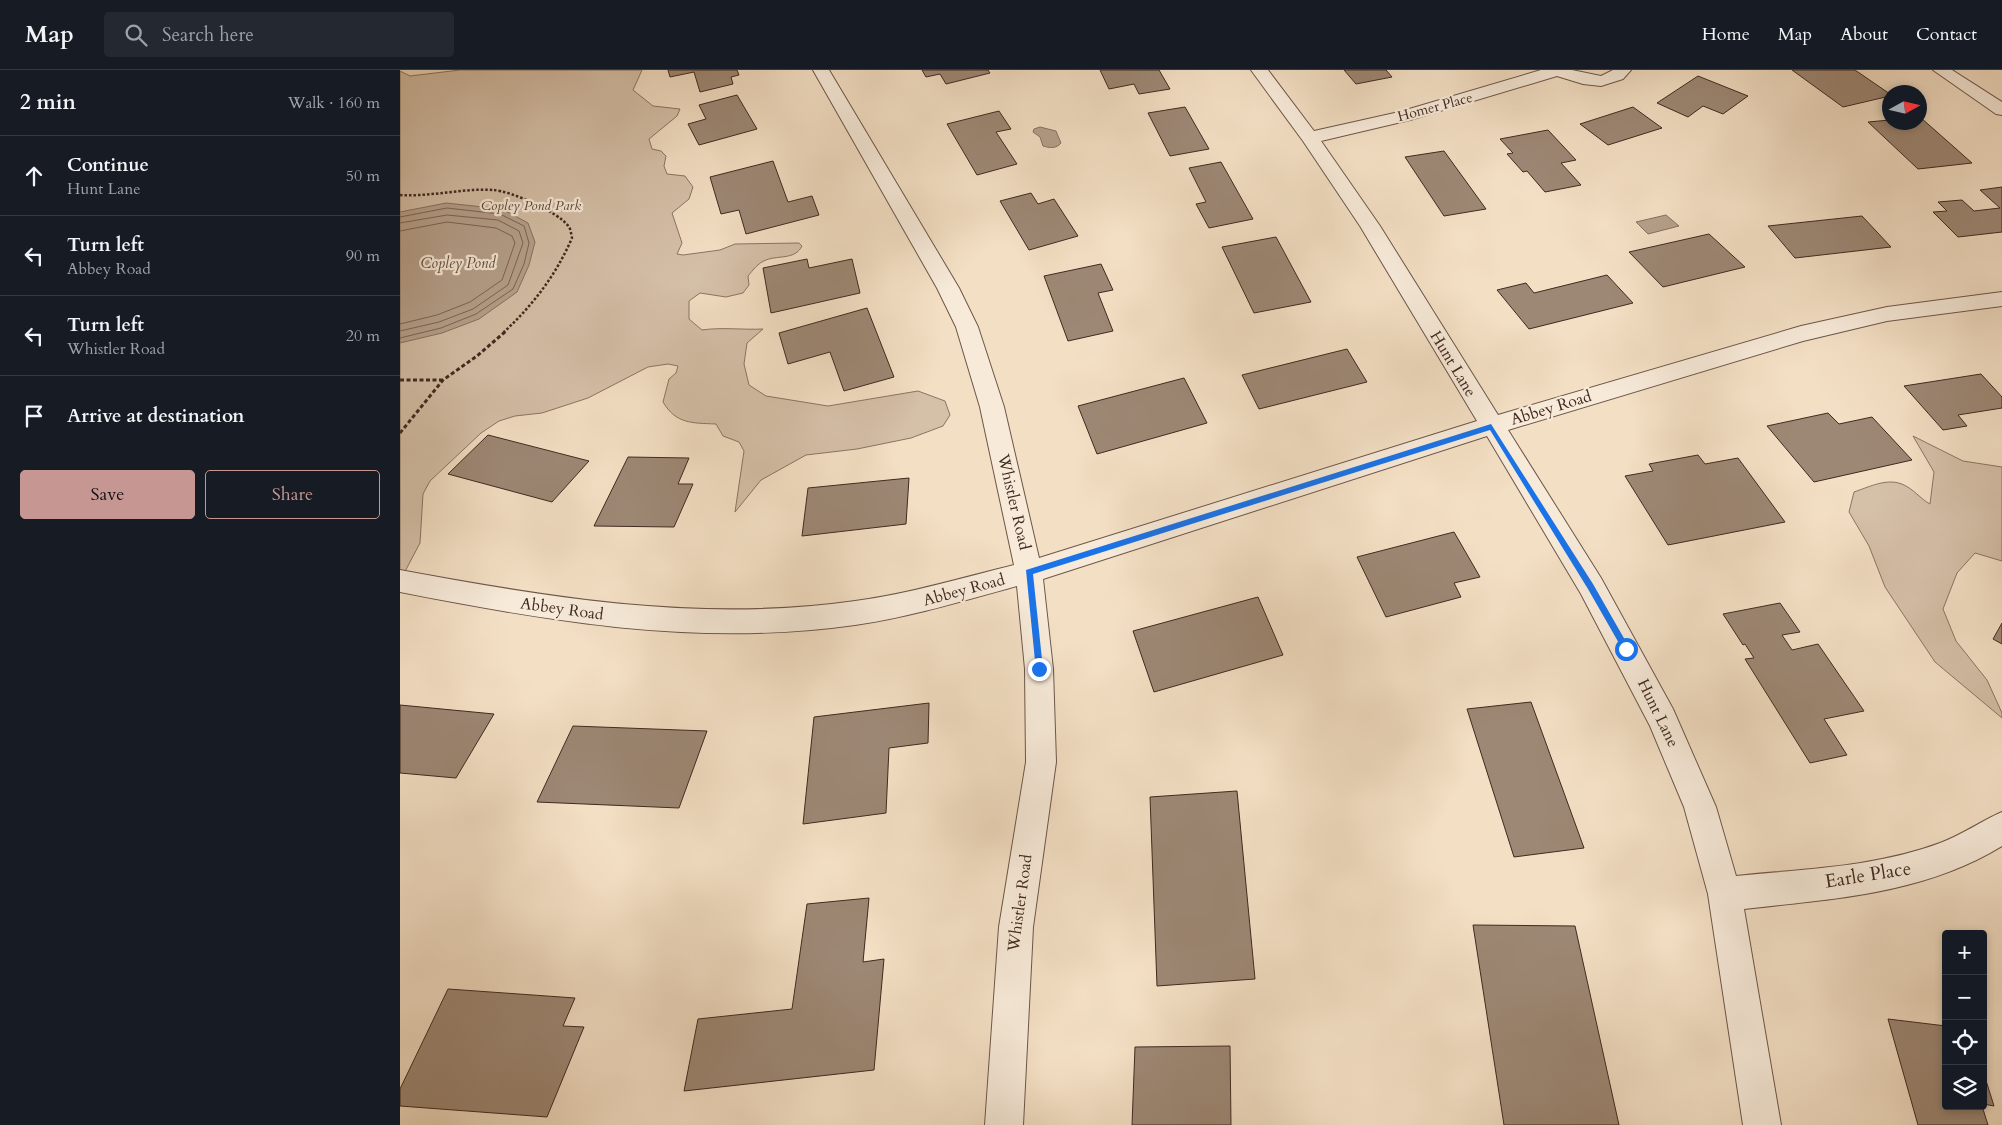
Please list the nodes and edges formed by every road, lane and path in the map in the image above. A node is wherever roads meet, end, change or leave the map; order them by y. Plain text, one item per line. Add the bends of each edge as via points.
1 (821, 70) edge
2 (1259, 70) edge
3 (1559, 70) edge
4 (1623, 70) edge
5 (1941, 70) edge
6 (2002, 110) edge
7 (1310, 138) junction
8 (400, 195) edge
9 (2002, 299) edge
10 (400, 380) edge
11 (443, 380) junction
12 (1491, 426) junction
13 (400, 433) edge
14 (1029, 572) junction
15 (400, 581) edge
16 (2002, 828) edge
17 (1725, 894) junction
18 (1004, 1125) edge
19 (1762, 1125) edge

1 - 14 street, Whistler Road via 948,288 967,327 992,407
2 - 7 street, Hunt Lane
3 - 4 street, Homer Place via 1591,80 1613,78
3 - 7 street, Homer Place via 1404,116
5 - 6 street
7 - 12 street, Hunt Lane via 1370,226
8 - 11 path via 505,191 558,218 571,232 568,250 549,283 531,304 489,346
9 - 12 street, Abbey Road via 1888,314 1801,334
10 - 11 path
11 - 13 path
12 - 14 street, Abbey Road
12 - 17 street, Hunt Lane via 1591,586 1662,719 1700,807
14 - 15 street, Abbey Road via 910,603 855,613 777,621 607,616 508,602
14 - 18 street, Whistler Road via 1039,669 1041,762 1010,982
16 - 17 street, Earle Place via 1980,844 1947,859 1892,874
17 - 19 street, Hunt Lane

